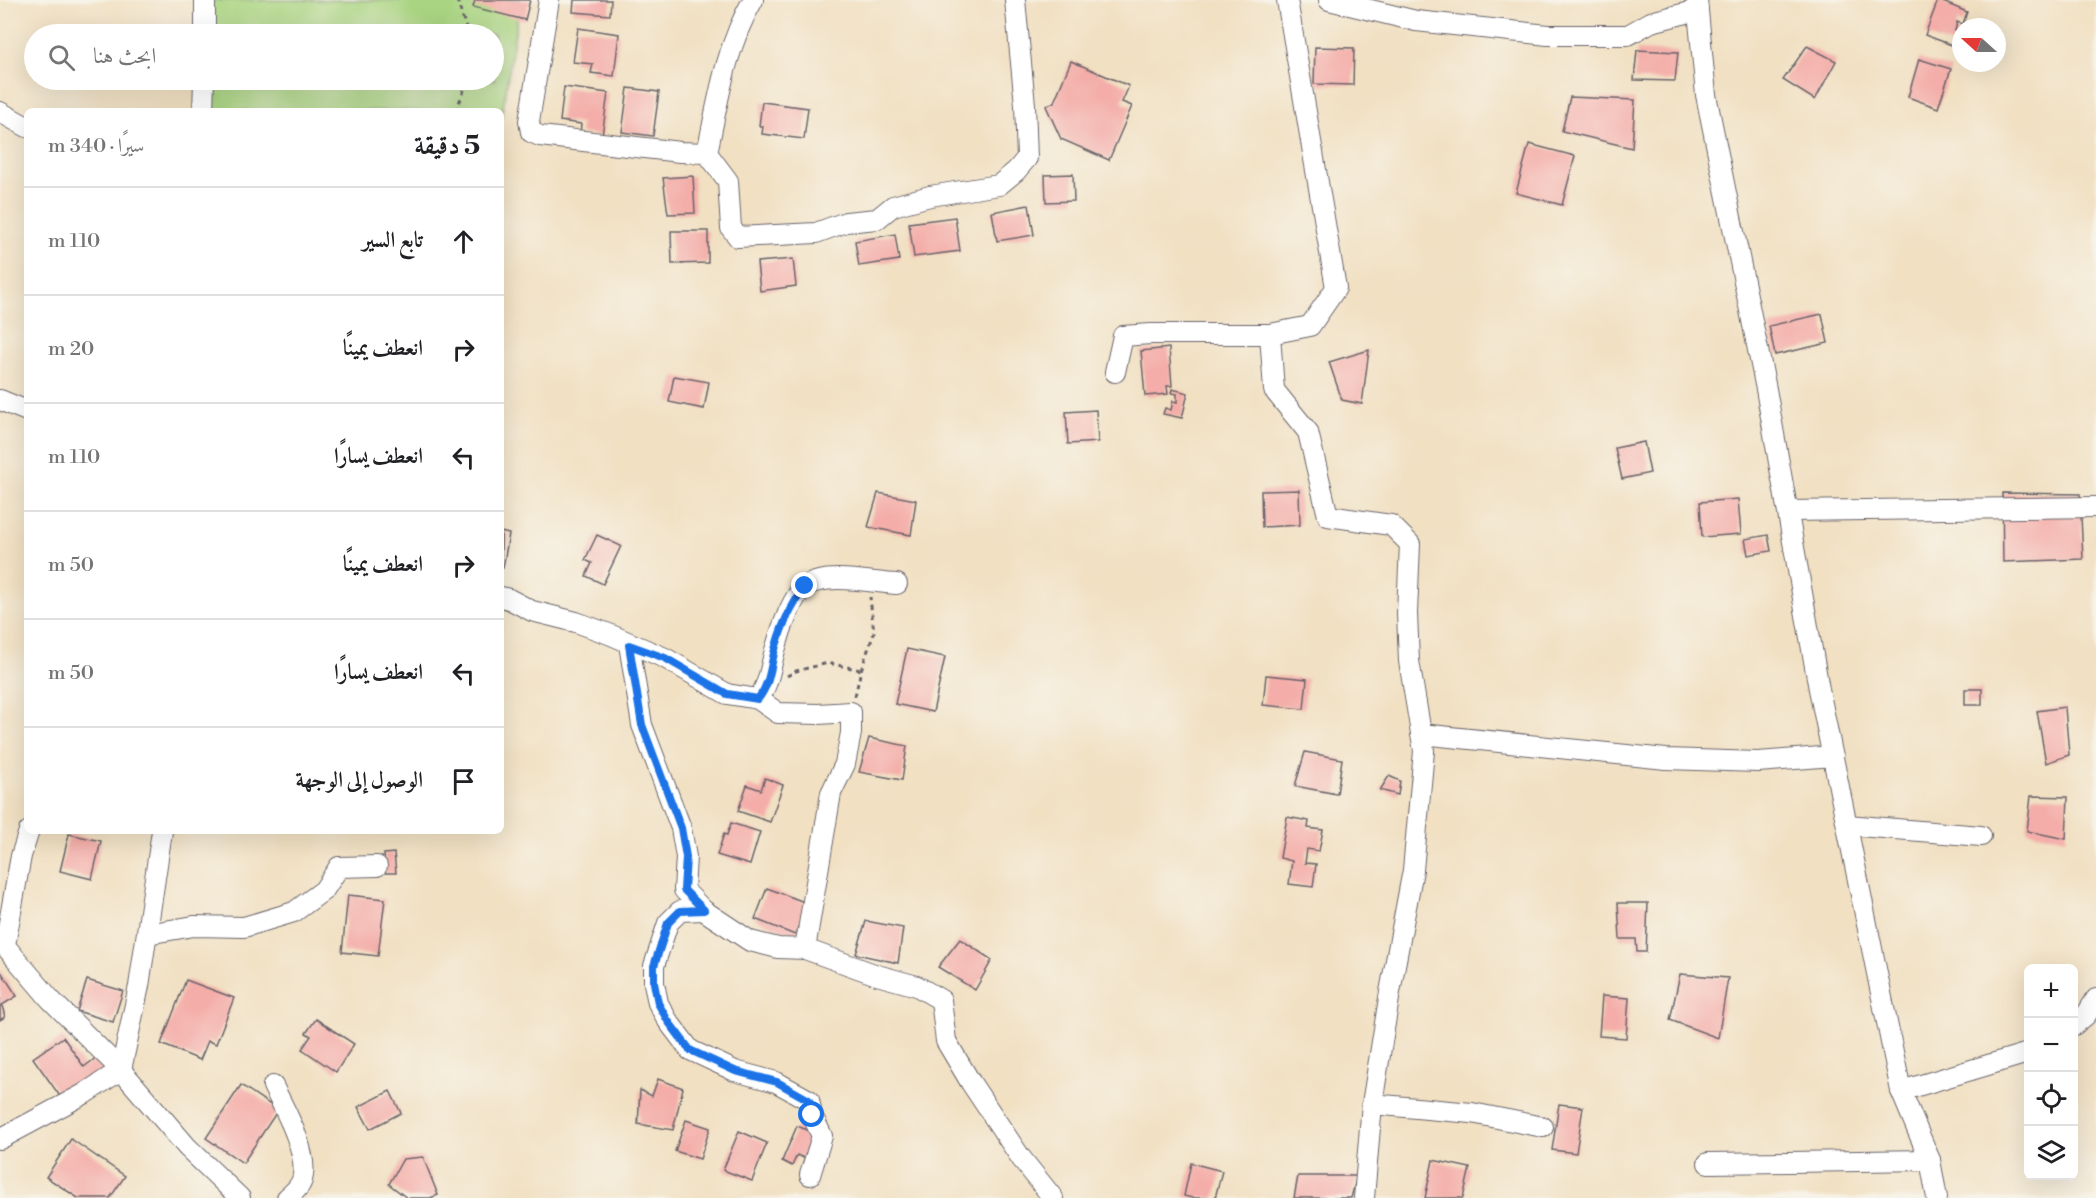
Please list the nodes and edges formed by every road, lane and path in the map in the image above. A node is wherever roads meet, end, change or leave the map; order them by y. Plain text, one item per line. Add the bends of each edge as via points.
1 (206, 0) edge
2 (457, 0) edge
3 (549, 0) edge
4 (753, 0) edge
5 (1015, 0) edge
6 (1287, 0) edge
7 (1329, 0) edge
8 (1697, 5) edge
9 (205, 24) edge
10 (465, 24) edge
11 (204, 90) edge
12 (464, 90) edge
13 (203, 108) edge
14 (457, 108) edge
15 (0, 111) edge
16 (24, 125) edge
17 (708, 153) junction
18 (1270, 334) junction
19 (1115, 372) dead end
20 (0, 400) edge
21 (24, 410) edge
22 (2096, 507) edge
23 (1788, 511) junction
24 (870, 582) junction
25 (897, 584) dead end
26 (504, 597) edge
27 (629, 645) junction
28 (861, 670) junction
29 (762, 694) junction
30 (851, 712) junction
31 (1421, 734) junction
32 (1833, 756) junction
33 (1847, 825) junction
34 (28, 834) edge
35 (162, 834) edge
36 (1981, 836) dead end
37 (377, 866) dead end
38 (704, 910) junction
39 (147, 934) junction
40 (2, 943) edge
41 (805, 949) junction
42 (2096, 999) edge
43 (2078, 1021) edge
44 (2024, 1054) edge
45 (121, 1070) junction
46 (273, 1086) dead end
47 (1901, 1092) junction
48 (1372, 1104) junction
49 (1543, 1127) dead end
50 (0, 1139) edge
51 (1930, 1160) junction
52 (1708, 1163) dead end
53 (810, 1175) dead end
54 (240, 1198) edge
55 (287, 1198) edge
56 (1053, 1198) edge
57 (1364, 1198) edge
58 (1937, 1198) edge

1 - 9 street
2 - 10 path
3 - 17 street via 529,121 531,132
4 - 17 street via 727,62
5 - 17 street via 1027,158 999,185 930,196 893,206 877,219 846,222 816,233 738,237 731,228 728,181
6 - 18 street via 1336,288 1310,326
7 - 8 street via 1416,21 1548,35 1628,35
8 - 23 street via 1706,95
11 - 13 street
12 - 14 path
15 - 16 street
18 - 19 street via 1123,336
18 - 31 street via 1274,390 1308,432 1329,516 1391,525 1410,544 1409,661
20 - 21 street
22 - 23 street
23 - 32 street
24 - 25 street
24 - 28 path via 874,633
24 - 29 street via 827,579 805,586 789,610
26 - 27 street
27 - 29 street via 665,658 727,694
27 - 38 street via 642,725 681,828 686,857 684,890
28 - 29 path via 828,663 796,671
28 - 30 path
29 - 30 street via 778,713
30 - 41 street via 845,764 831,793
31 - 32 street via 1665,759 1758,762
31 - 48 street via 1424,751 1413,870
32 - 33 street
33 - 36 street
33 - 47 street
34 - 40 street
35 - 39 street
37 - 39 street via 339,867 324,890 294,912 244,927 194,926
38 - 41 street via 750,941
38 - 53 street via 680,911 668,923 654,966 658,1003 690,1050 735,1071 777,1082 809,1100 822,1136
39 - 45 street
40 - 45 street via 50,999
41 - 56 street via 917,986 941,1000 946,1041 1021,1158
42 - 43 street
44 - 47 street
45 - 50 street
45 - 54 street via 187,1147
46 - 55 street via 298,1139 303,1166 302,1181
47 - 51 street
48 - 49 street via 1472,1113
48 - 57 street
51 - 52 street
51 - 58 street

